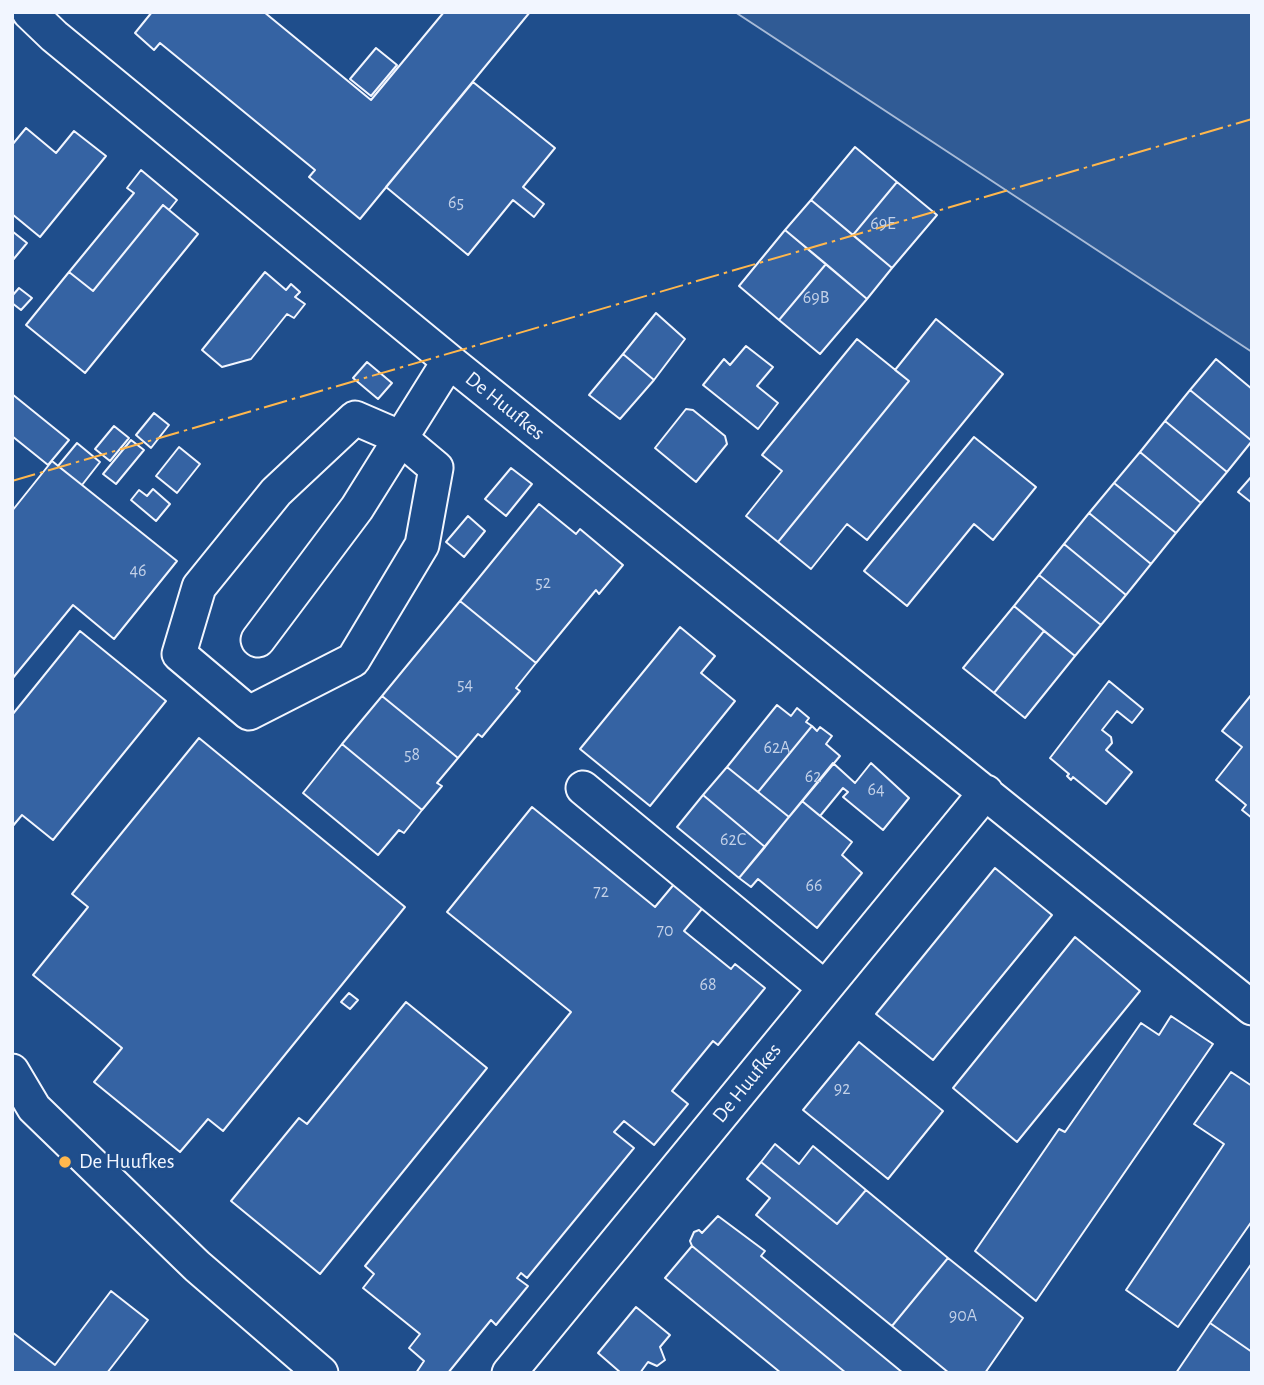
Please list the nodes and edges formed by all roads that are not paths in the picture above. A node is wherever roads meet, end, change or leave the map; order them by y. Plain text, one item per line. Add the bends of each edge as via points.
1 (29, 12) edge
2 (449, 361) junction
3 (399, 437) junction
4 (258, 640) dead end
5 (583, 788) dead end
6 (986, 793) junction
7 (825, 988) junction
8 (1252, 1008) edge
9 (12, 1071) edge
10 (23, 1117) edge
11 (321, 1373) edge
12 (509, 1373) edge

1 - 2 street, De Huufkes
2 - 3 street
2 - 6 street, De Huufkes
3 - 3 street via 355,418 276,492 199,587 179,654 249,713 353,660 422,545 436,468
3 - 4 street via 357,508
5 - 7 street
6 - 7 street, De Huufkes
6 - 8 street, De Huufkes
7 - 12 street, De Huufkes
9 - 10 street
10 - 11 street

